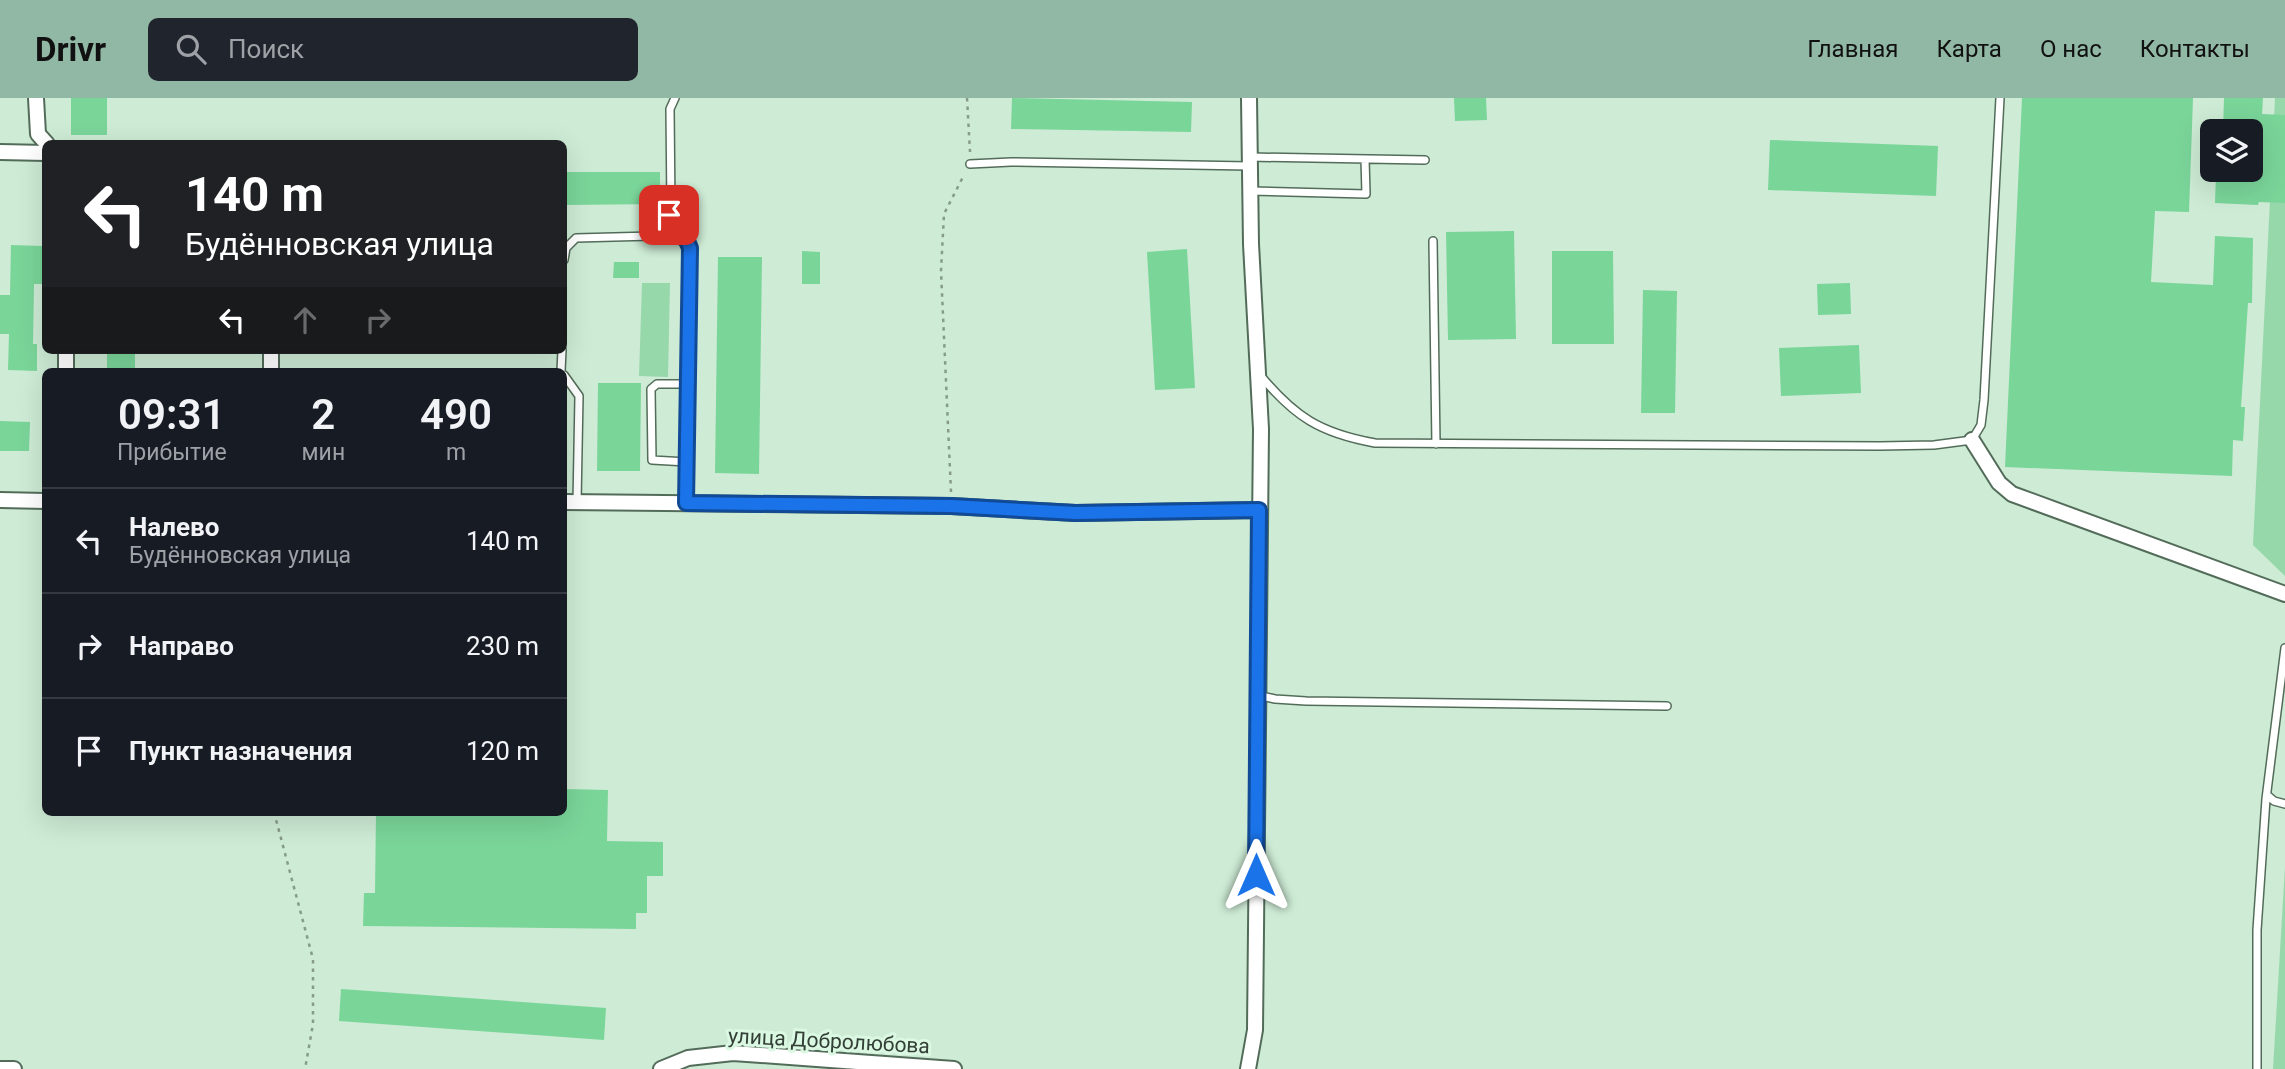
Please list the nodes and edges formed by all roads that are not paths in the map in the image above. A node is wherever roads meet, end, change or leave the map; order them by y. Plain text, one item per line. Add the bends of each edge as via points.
1 (36, 98) edge
2 (676, 98) edge
3 (1249, 98) edge
4 (2000, 98) edge
5 (43, 140) edge
6 (0, 152) edge
7 (42, 153) edge
8 (1365, 159) junction
9 (1425, 160) dead end
10 (1250, 161) junction
11 (970, 164) road end
12 (1250, 191) junction
13 (667, 220) junction
14 (1433, 241) dead end
15 (567, 247) edge
16 (1257, 372) junction
17 (567, 380) edge
18 (688, 384) junction
19 (1972, 440) junction
20 (1436, 444) junction
21 (687, 463) junction
22 (0, 500) edge
23 (42, 501) edge
24 (570, 502) edge
25 (686, 503) junction
26 (1259, 510) junction
27 (2285, 594) edge
28 (2285, 648) edge
29 (1257, 694) junction
30 (1667, 706) dead end
31 (2267, 794) junction
32 (2285, 804) edge
33 (0, 1069) edge
34 (14, 1069) edge
35 (661, 1069) edge
36 (954, 1069) edge
37 (1248, 1069) edge
38 (2257, 1069) edge

1 - 5 street via 38,134
2 - 13 lane via 670,109 671,209
3 - 10 street
4 - 19 lane via 1984,400 1981,425
6 - 7 street
8 - 9 lane
8 - 10 lane
8 - 12 lane via 1366,194
10 - 11 lane
10 - 12 street
12 - 16 street
13 - 15 lane via 652,236 576,238
13 - 18 lane via 690,248
14 - 20 lane
16 - 20 lane via 1293,412 1344,438
16 - 26 street
17 - 24 lane via 579,396
18 - 21 lane
18 - 21 lane via 653,385 651,416 652,460
19 - 20 lane via 1880,446
19 - 27 street via 1999,483 2012,494
21 - 25 lane
22 - 23 street
24 - 25 street
25 - 26 street via 951,506 1076,513
26 - 29 street
28 - 31 lane
29 - 30 lane via 1306,701
29 - 37 street via 1255,1030
31 - 32 lane
31 - 38 lane via 2258,930
33 - 34 street
35 - 36 street, улица Добролюбова via 688,1058 733,1053

